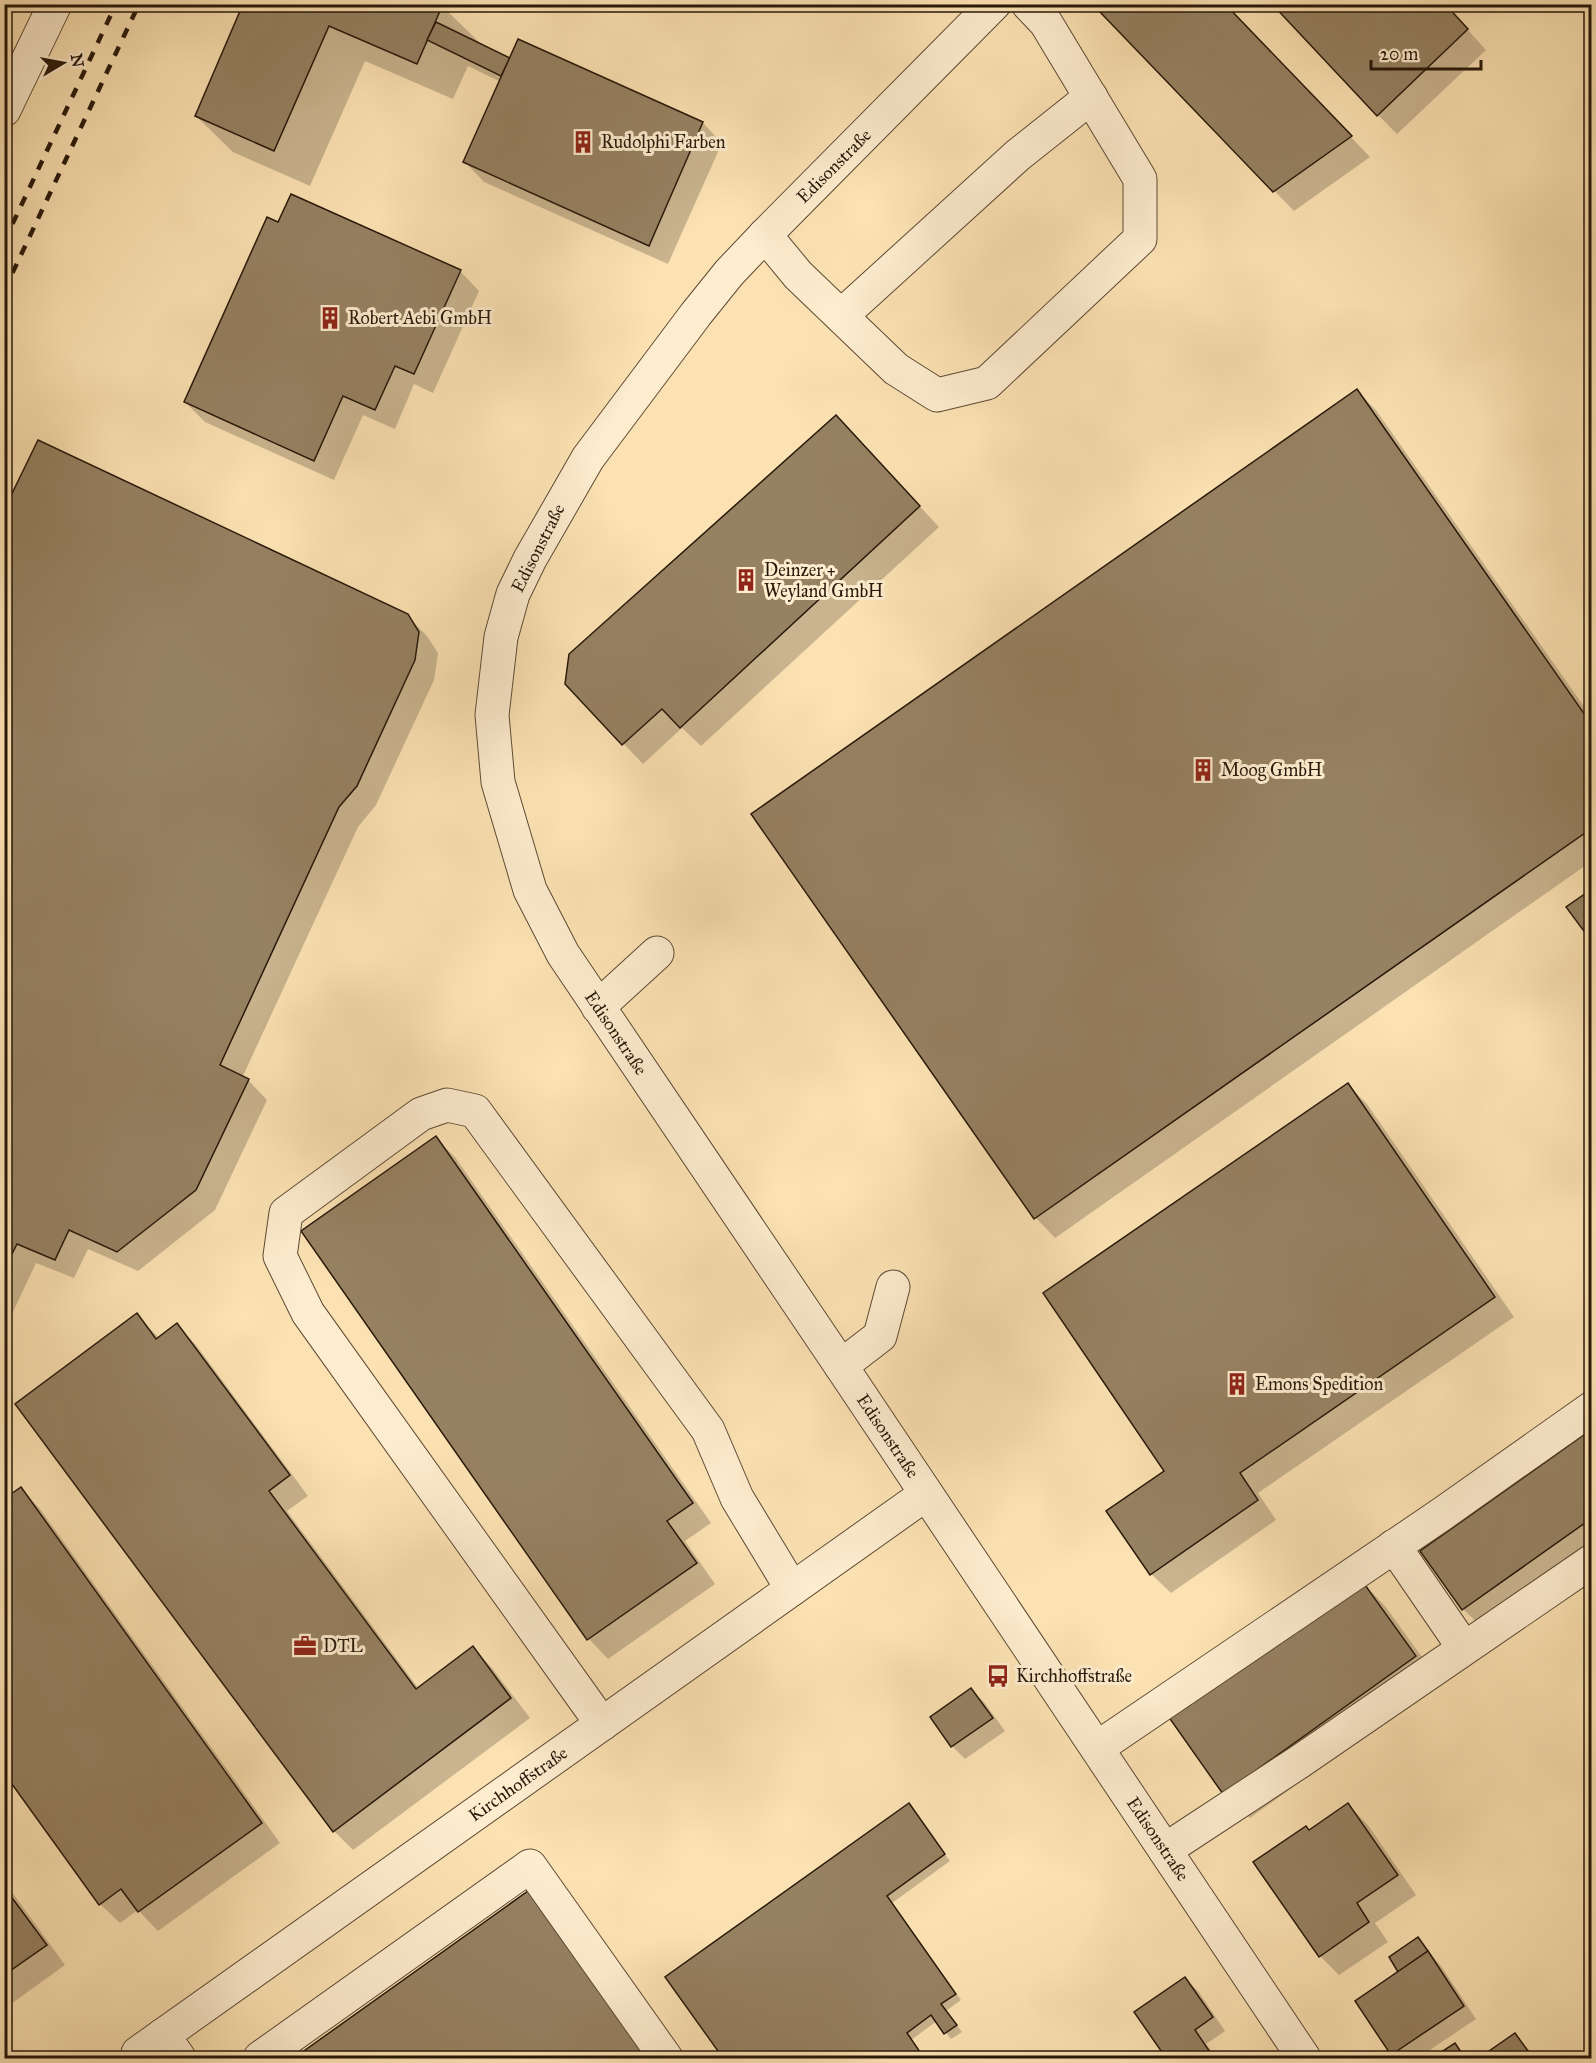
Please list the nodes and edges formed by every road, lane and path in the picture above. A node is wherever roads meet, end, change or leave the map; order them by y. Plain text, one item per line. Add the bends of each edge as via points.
1 (55, 4) edge
2 (994, 4) edge
3 (1028, 4) edge
4 (1091, 97) junction
5 (4, 110) edge
6 (765, 235) junction
7 (841, 315) junction
8 (657, 953) dead end
9 (598, 1007) junction
10 (893, 1287) dead end
11 (841, 1366) junction
12 (1592, 1408) edge
13 (926, 1494) junction
14 (1394, 1546) junction
15 (1592, 1561) edge
16 (792, 1589) junction
17 (1464, 1648) junction
18 (602, 1724) junction
19 (1097, 1748) junction
20 (1165, 1850) junction
21 (160, 2049) edge
22 (260, 2058) edge
23 (666, 2058) edge
24 (1304, 2058) edge

1 - 5 street
2 - 6 street, Edisonstraße
3 - 4 street via 1046,23
4 - 7 street via 1018,155
4 - 7 street via 1140,179 1140,239 987,383 937,395 896,369
6 - 7 street via 798,275
6 - 9 street, Edisonstraße via 696,314 588,458 530,559 513,594 501,637 492,715 498,782 530,890 563,954
8 - 9 street
9 - 11 street, Edisonstraße
10 - 11 street via 880,1336
11 - 13 street, Edisonstraße
12 - 14 street
13 - 16 street, Kirchhoffstraße
13 - 19 street, Edisonstraße
14 - 17 street
14 - 19 street
15 - 17 street
16 - 18 street, Kirchhoffstraße
16 - 18 street via 737,1498 708,1430 475,1111 447,1105 421,1114 286,1214 280,1256 308,1313
17 - 20 street
18 - 21 street, Kirchhoffstraße
19 - 20 street, Edisonstraße
20 - 24 street, Edisonstraße
22 - 23 street via 530,1866

